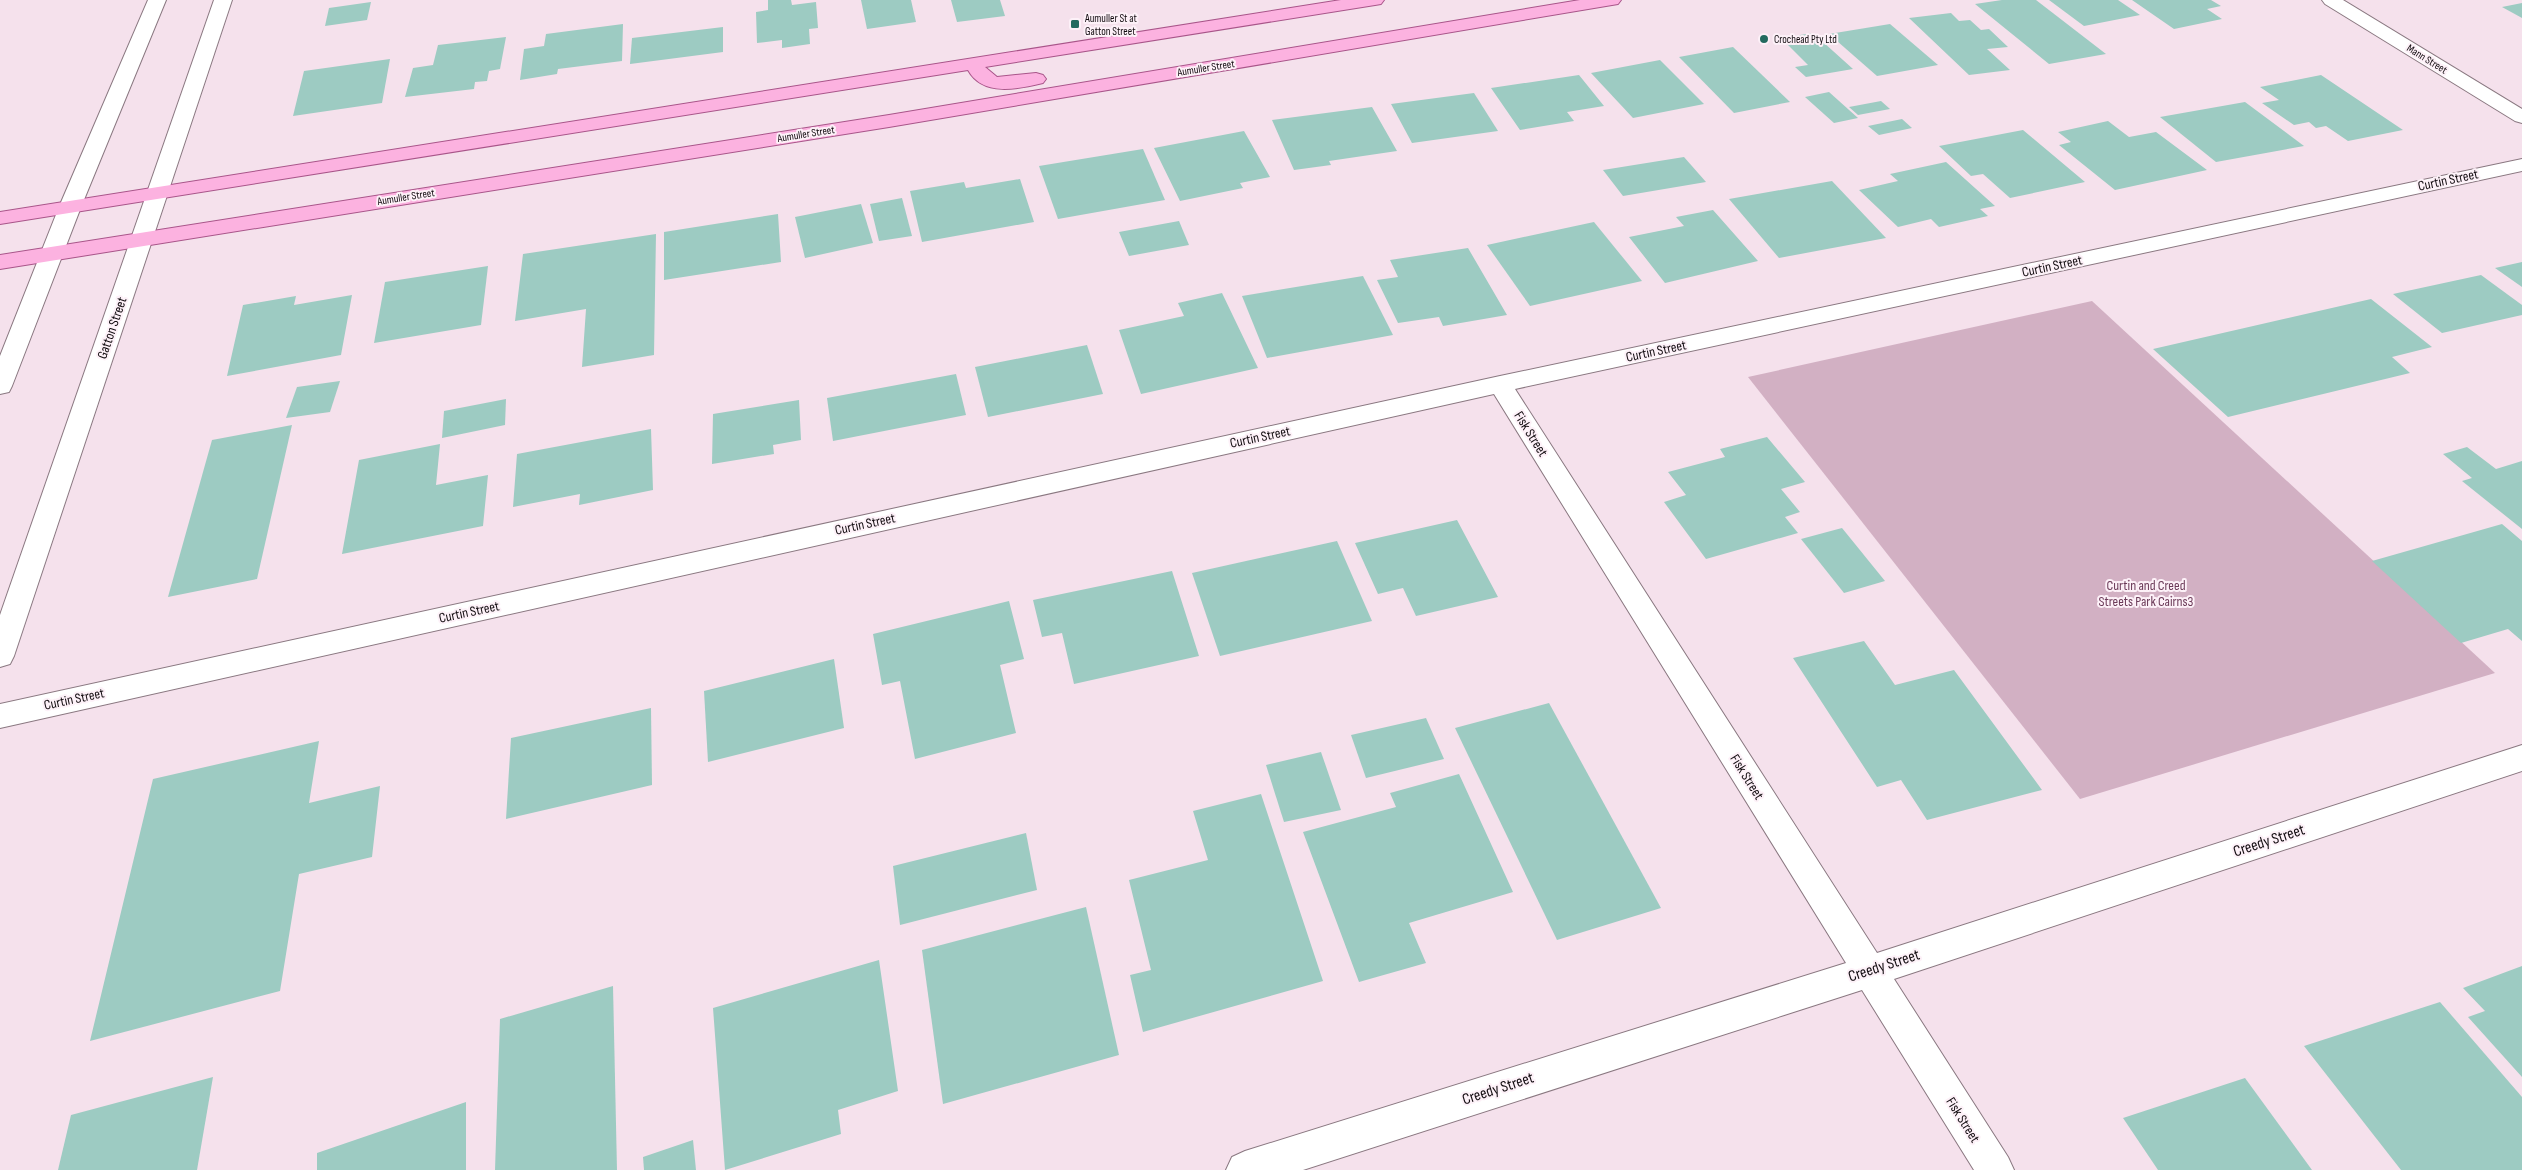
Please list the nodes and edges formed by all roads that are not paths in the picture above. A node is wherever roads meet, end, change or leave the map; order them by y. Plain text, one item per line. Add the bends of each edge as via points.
1 (157, 0) edge
2 (223, 0) edge
3 (1375, 0) edge
4 (1612, 0) edge
5 (2331, 0) edge
6 (1234, 63) junction
7 (974, 64) junction
8 (2522, 117) edge
9 (2522, 164) edge
10 (157, 194) junction
11 (70, 207) junction
12 (0, 218) edge
13 (144, 239) junction
14 (52, 254) junction
15 (0, 262) edge
16 (1500, 384) junction
17 (0, 386) edge
18 (0, 656) edge
19 (0, 716) edge
20 (2522, 758) edge
21 (1870, 971) junction
22 (1245, 1170) edge
23 (1995, 1170) edge

1 - 11 street
2 - 10 street, Gatton Street
3 - 7 main road
4 - 6 main road, Aumuller Street
5 - 8 street, Mann Street
6 - 7 main road via 1131,66 1005,84 983,79
6 - 13 main road, Aumuller Street
7 - 10 main road
9 - 16 street, Curtin Street
10 - 11 main road
10 - 13 street, Gatton Street
11 - 12 main road
11 - 14 street
13 - 14 main road, Aumuller Street
13 - 18 street, Gatton Street
14 - 15 main road, Aumuller Street
14 - 17 street
16 - 19 street, Curtin Street
16 - 21 street, Fisk Street
20 - 21 street, Creedy Street
21 - 22 street, Creedy Street
21 - 23 street, Fisk Street

